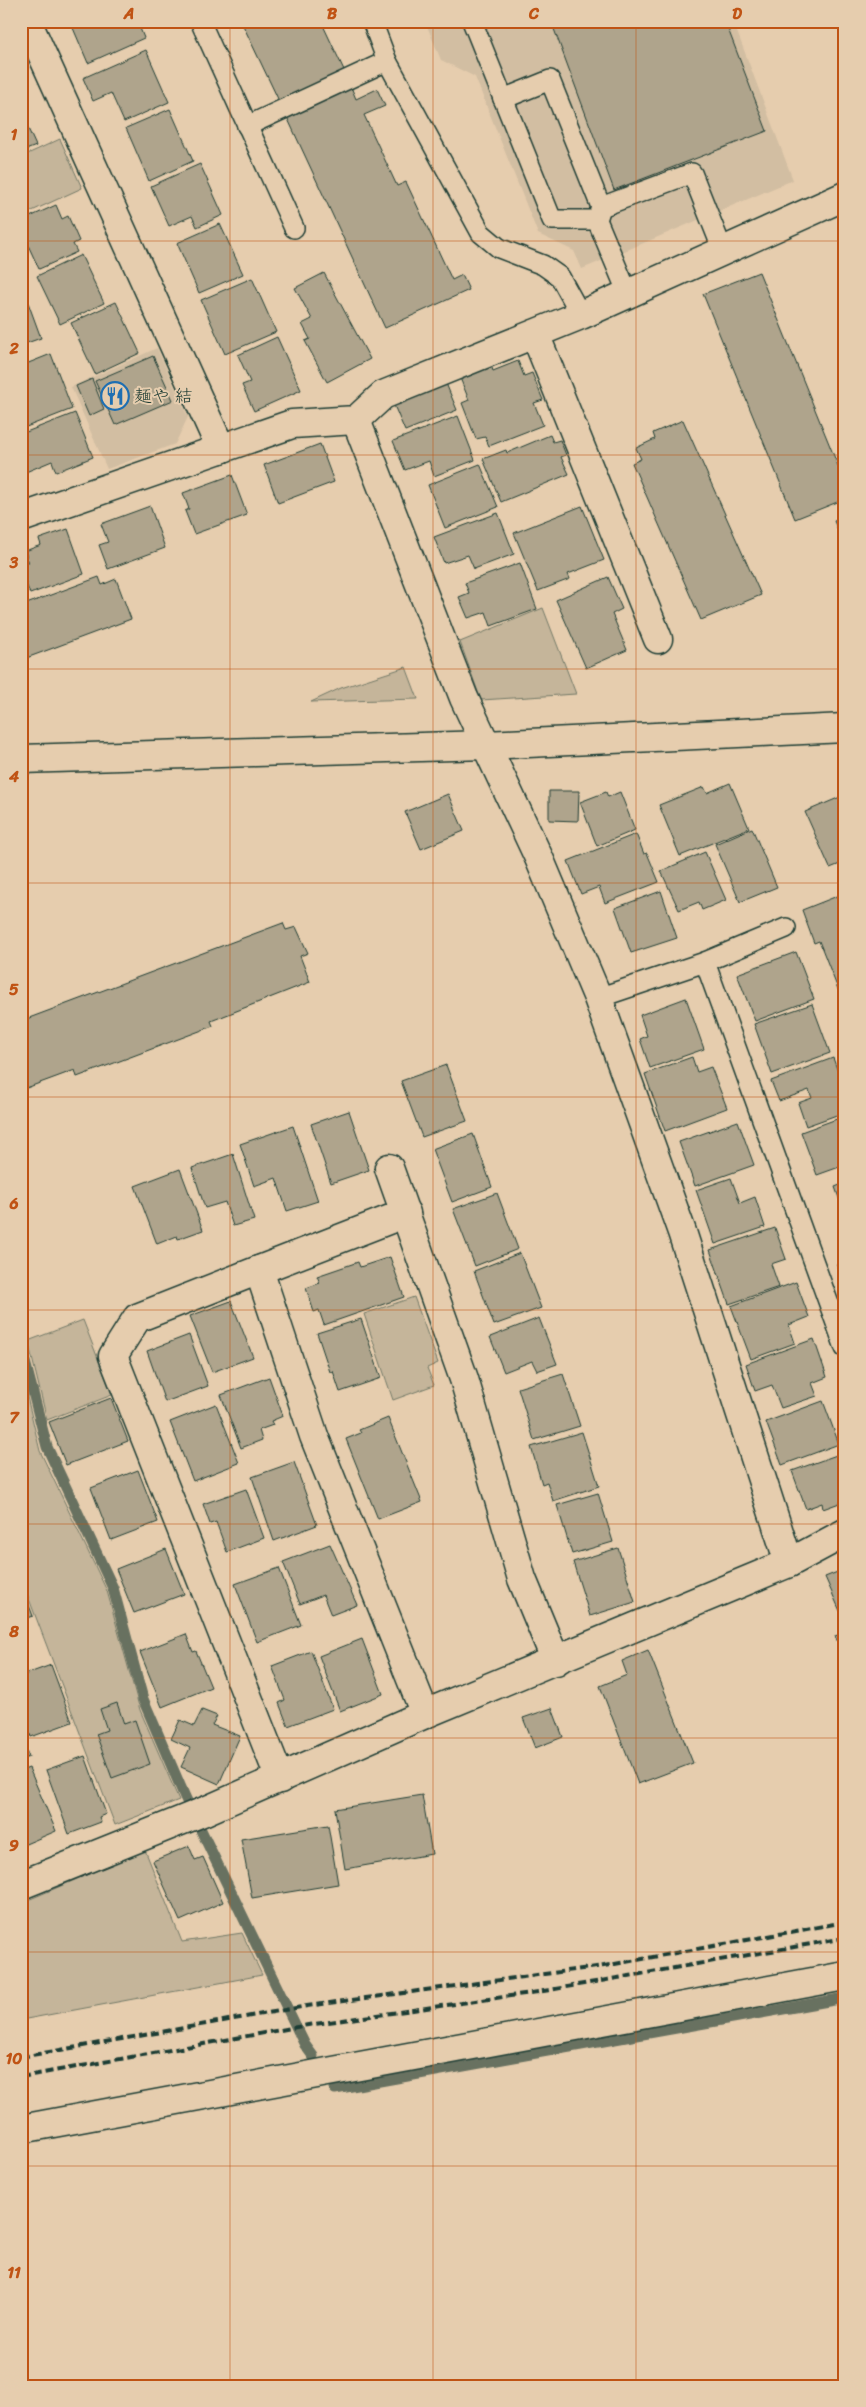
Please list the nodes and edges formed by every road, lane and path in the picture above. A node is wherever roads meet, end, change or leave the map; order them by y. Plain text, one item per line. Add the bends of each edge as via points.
1 (27, 21) edge
2 (200, 21) edge
3 (372, 21) edge
4 (472, 21) edge
5 (387, 61) junction
6 (503, 99) junction
7 (247, 126) junction
8 (845, 196) edge
9 (599, 213) junction
10 (294, 228) dead end
11 (723, 251) junction
12 (628, 294) junction
13 (581, 315) junction
14 (535, 334) junction
15 (356, 420) junction
16 (220, 449) junction
17 (21, 518) edge
18 (658, 639) dead end
19 (845, 728) edge
20 (486, 744) junction
21 (21, 759) edge
22 (786, 928) dead end
23 (705, 962) junction
24 (598, 998) junction
25 (389, 1168) dead end
26 (406, 1213) junction
27 (260, 1270) junction
28 (845, 1348) edge
29 (845, 1533) edge
30 (788, 1563) junction
31 (556, 1661) junction
32 (425, 1714) junction
33 (280, 1779) junction
34 (21, 1886) edge
35 (845, 1976) edge
36 (21, 2129) edge

1 - 16 street
2 - 7 lane
3 - 5 lane
4 - 6 lane
5 - 7 lane
5 - 13 lane via 481,233 499,248 543,264 560,277
6 - 9 lane via 552,220
6 - 9 lane via 550,80
7 - 10 lane
8 - 11 street
9 - 11 lane via 692,174
9 - 12 lane
11 - 12 street
12 - 13 street
13 - 14 street
14 - 15 street via 383,395
14 - 18 street
15 - 16 street via 292,424
15 - 20 street via 464,698
16 - 17 street
19 - 20 street
20 - 21 street
20 - 24 street via 539,858
22 - 23 lane
23 - 24 lane
23 - 28 lane
24 - 30 street via 682,1232
25 - 26 street
26 - 27 street
26 - 31 street via 464,1379 522,1579
27 - 32 street via 314,1436
27 - 33 street via 137,1318 114,1356
29 - 30 street
30 - 31 street
31 - 32 street
32 - 33 street
33 - 34 street
35 - 36 street

